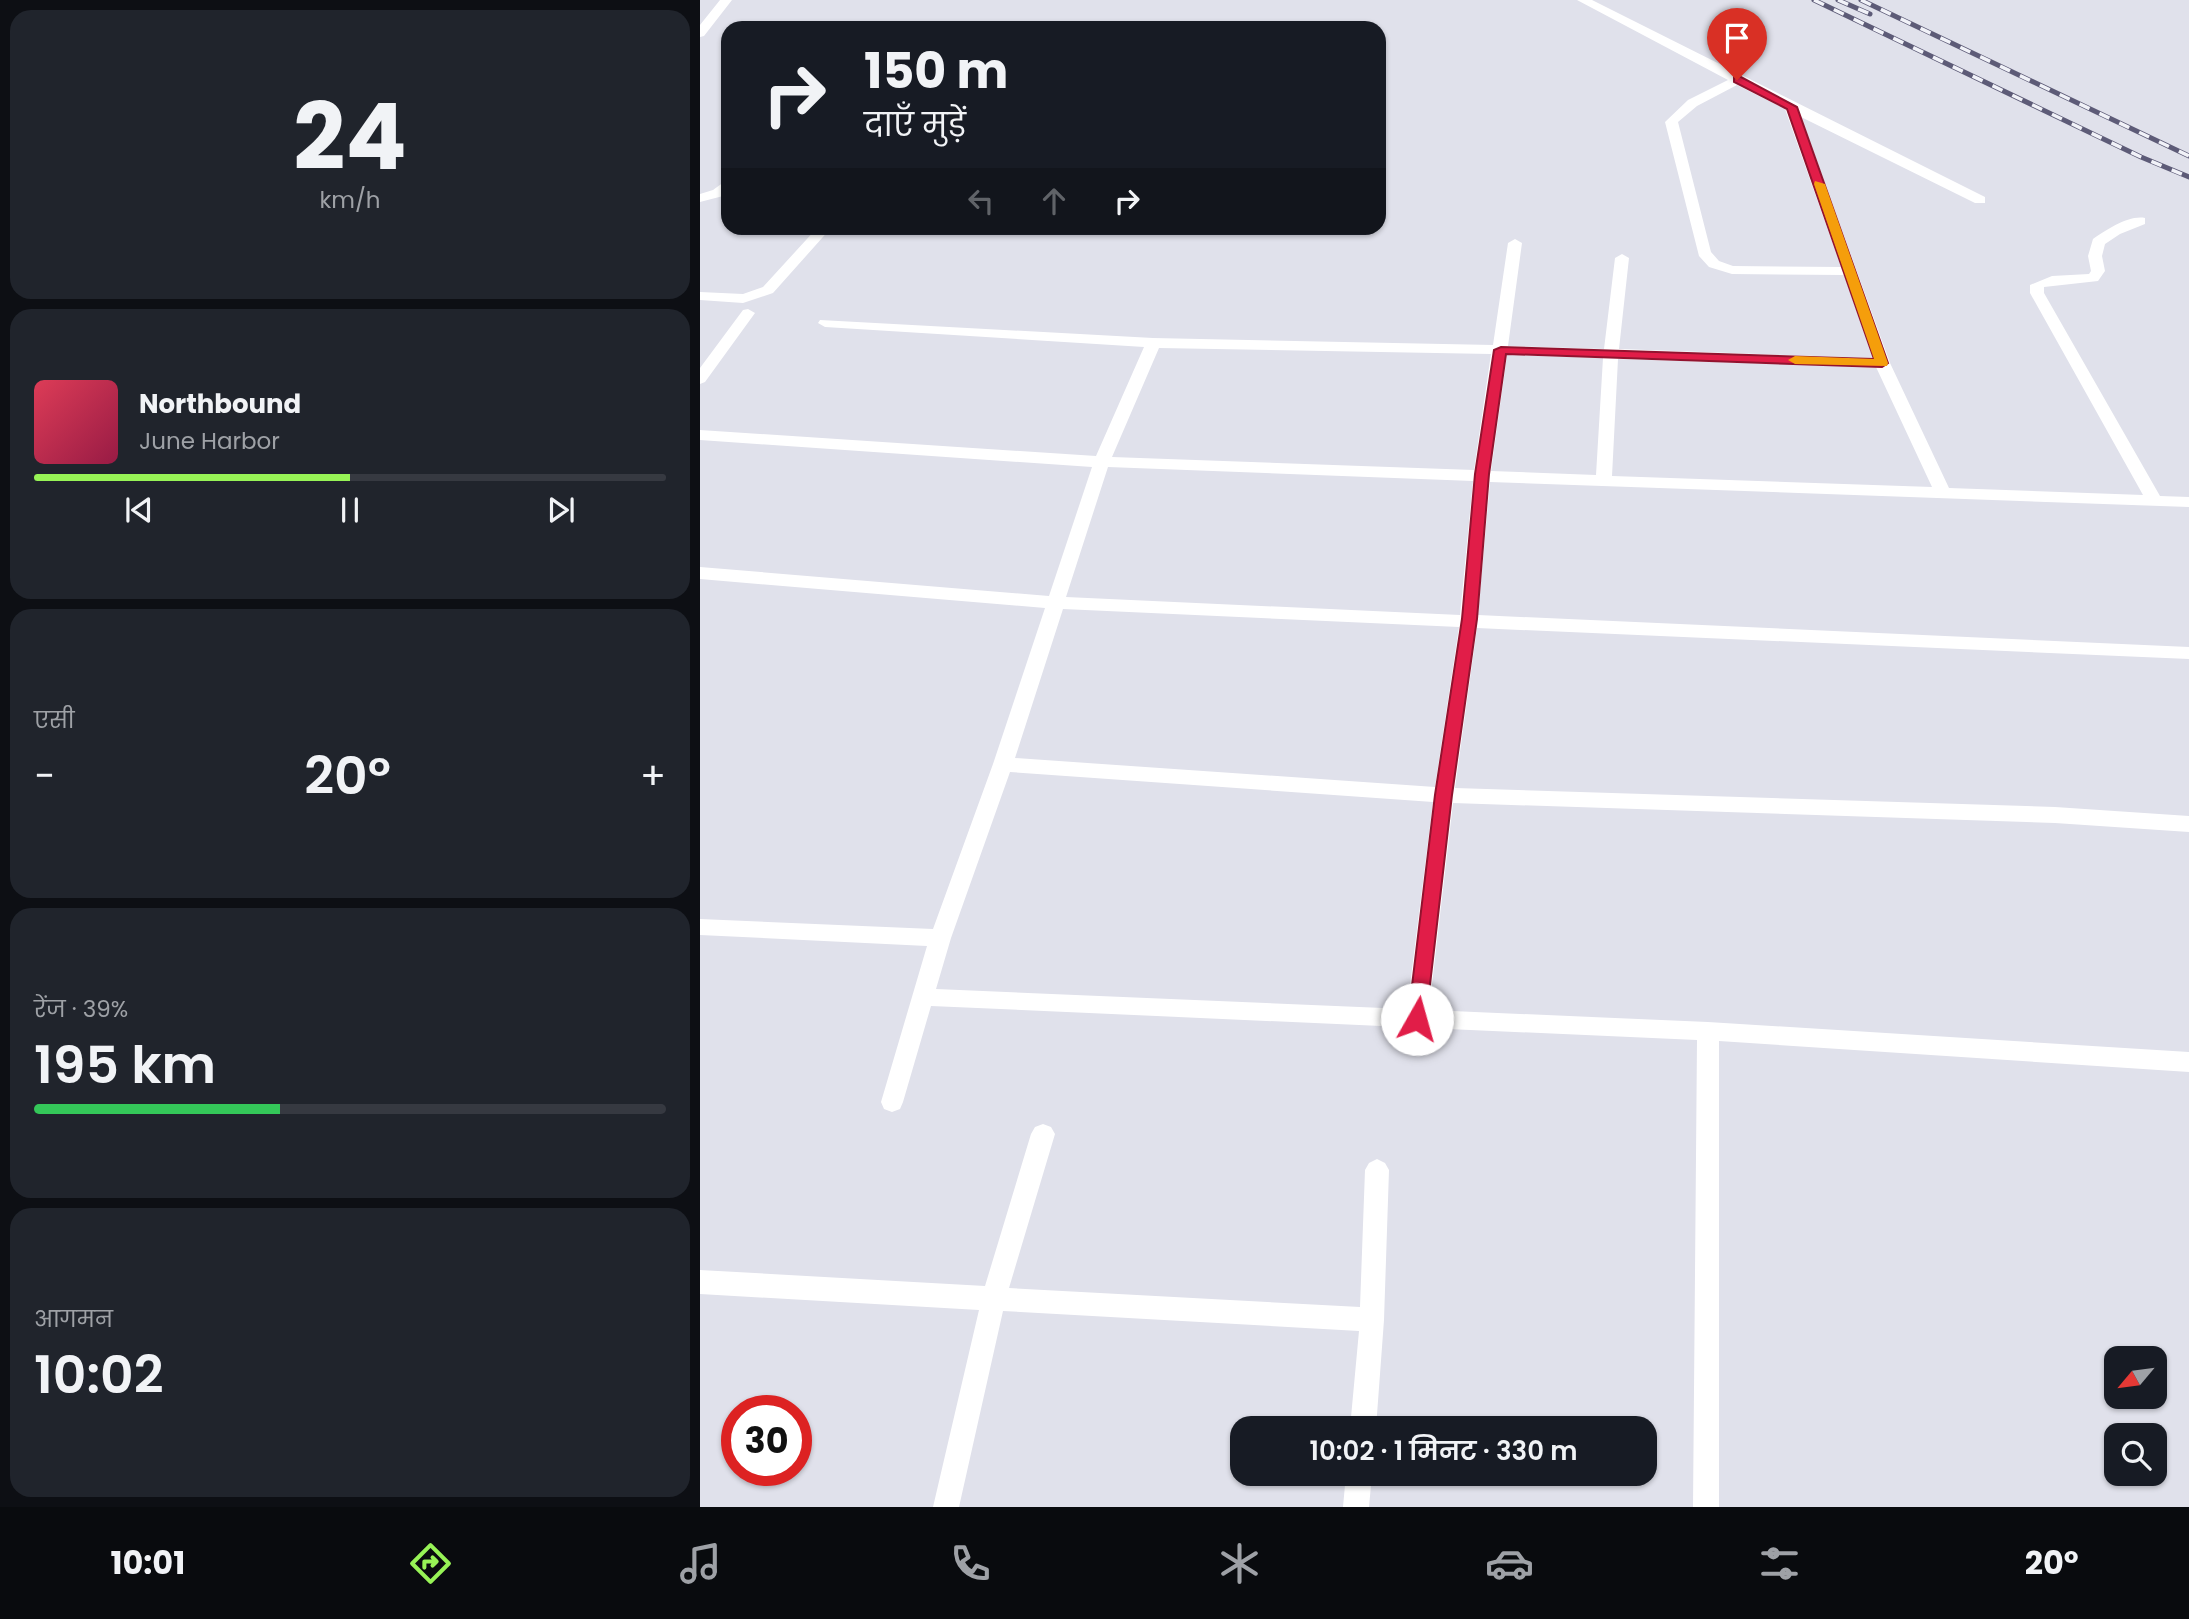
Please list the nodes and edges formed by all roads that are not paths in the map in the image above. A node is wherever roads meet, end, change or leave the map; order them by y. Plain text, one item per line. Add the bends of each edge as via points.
1 (726, 0) edge
2 (1583, 0) edge
3 (700, 33) edge
4 (1737, 80) junction
5 (1791, 107) junction
6 (721, 190) edge
7 (700, 198) edge
8 (1980, 200) dead end
9 (2140, 220) dead end
10 (818, 235) edge
11 (1515, 243) dead end
12 (1622, 258) dead end
13 (1851, 271) junction
14 (700, 296) edge
15 (748, 313) dead end
16 (825, 323) dead end
17 (1153, 343) junction
18 (1501, 350) junction
19 (1611, 354) junction
20 (1882, 363) junction
21 (700, 379) edge
22 (700, 435) edge
23 (1102, 462) junction
24 (1482, 474) junction
25 (1604, 479) junction
26 (1943, 493) junction
27 (2155, 501) junction
28 (2189, 502) edge
29 (700, 573) edge
30 (1057, 603) junction
31 (1469, 619) junction
32 (2189, 653) edge
33 (1003, 764) junction
34 (1444, 795) junction
35 (2189, 824) edge
36 (700, 927) edge
37 (940, 938) junction
38 (922, 997) junction
39 (1417, 1019) junction
40 (1708, 1031) junction
41 (2189, 1062) edge
42 (892, 1102) dead end
43 (1043, 1134) dead end
44 (1377, 1171) dead end
45 (700, 1282) edge
46 (994, 1298) junction
47 (1372, 1320) junction
48 (1364, 1416) edge
49 (1358, 1486) edge
50 (946, 1507) edge
51 (1356, 1507) edge
52 (1706, 1507) edge

1 - 3 street
2 - 4 street
4 - 5 street
4 - 13 street via 1706,95 1671,122 1704,253 1714,264 1732,270
5 - 8 street
5 - 13 street
6 - 7 street
9 - 27 street via 2098,243 2098,271 2093,278 2052,280 2037,285 2037,293
10 - 14 street via 758,297
11 - 18 street
12 - 19 street
13 - 20 street
15 - 21 street
16 - 17 street
17 - 18 street
17 - 23 street
18 - 19 street
18 - 24 street
19 - 20 street
19 - 25 street
20 - 26 street
22 - 23 street
23 - 24 street
23 - 30 street
24 - 25 street
24 - 31 street
25 - 26 street
26 - 27 street
27 - 28 street
29 - 30 street
30 - 31 street
30 - 33 street
31 - 32 street
31 - 34 street
33 - 34 street
33 - 37 street
34 - 35 street via 2055,815
34 - 39 street
36 - 37 street
37 - 38 street
38 - 39 street
38 - 42 street
39 - 40 street
40 - 41 street
40 - 52 street
43 - 46 street
44 - 47 street
45 - 46 street
46 - 47 street
46 - 50 street
47 - 48 street
49 - 51 street

